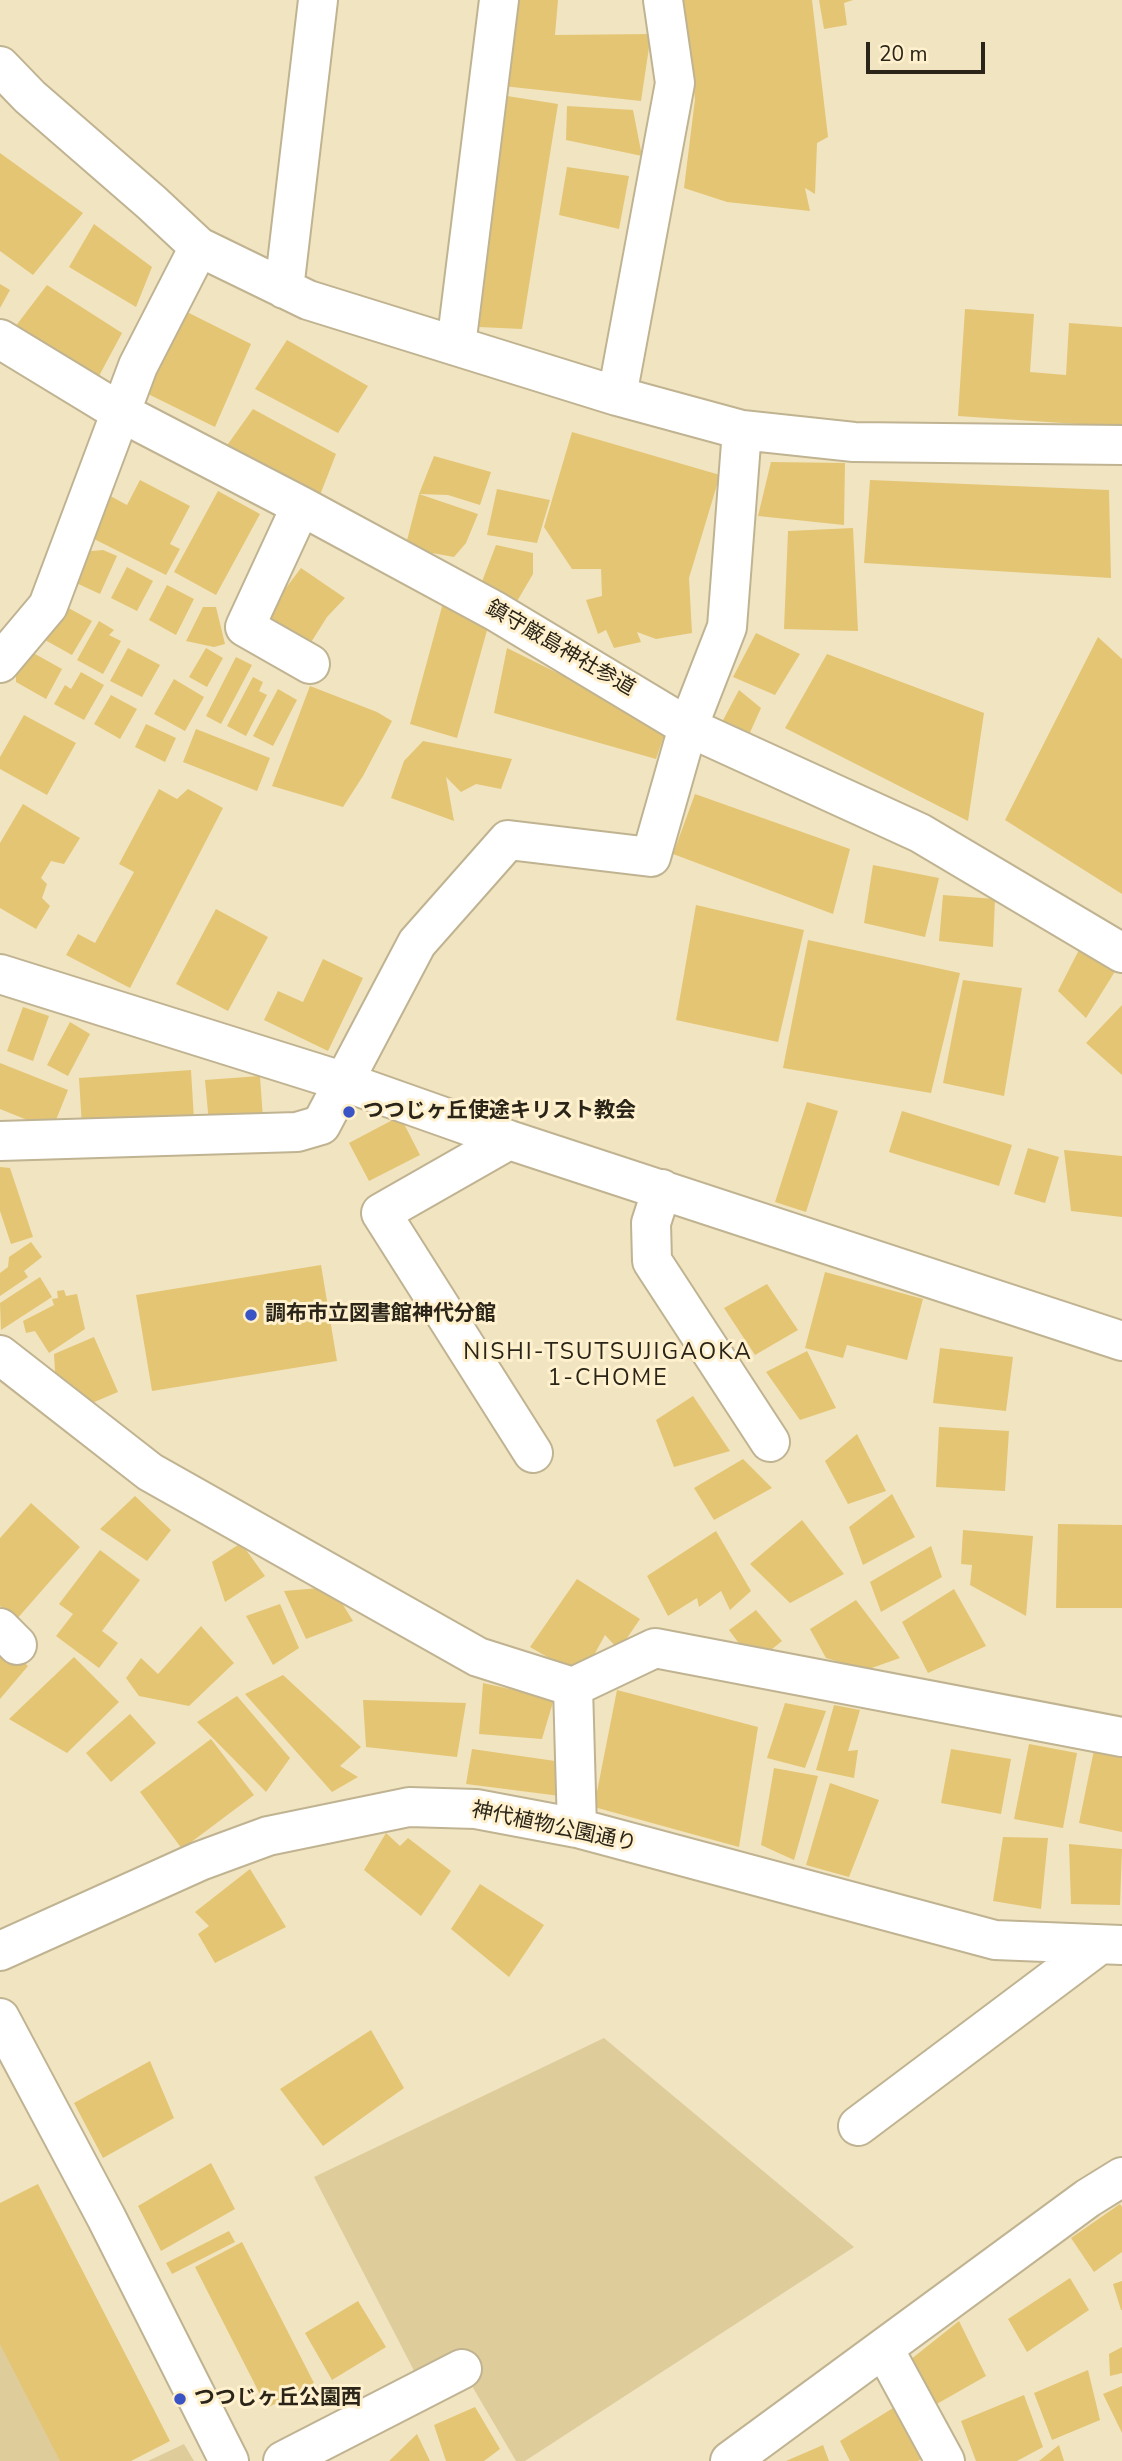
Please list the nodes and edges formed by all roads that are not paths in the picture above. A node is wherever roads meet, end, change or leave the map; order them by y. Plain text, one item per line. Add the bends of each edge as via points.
1 (318, 0) edge
2 (499, 0) edge
3 (663, 0) edge
4 (0, 66) edge
5 (199, 247) junction
6 (284, 289) junction
7 (0, 339) edge
8 (456, 346) junction
9 (617, 396) junction
10 (120, 411) junction
11 (742, 430) junction
12 (1122, 445) edge
13 (301, 506) junction
14 (0, 663) edge
15 (310, 664) dead end
16 (688, 727) junction
17 (1122, 953) edge
18 (0, 974) edge
19 (345, 1082) junction
20 (509, 1140) junction
21 (0, 1141) edge
22 (662, 1189) junction
23 (1122, 1341) edge
24 (0, 1355) edge
25 (770, 1442) dead end
26 (533, 1453) dead end
27 (573, 1687) junction
28 (1122, 1737) edge
29 (577, 1828) junction
30 (1110, 1945) edge
31 (0, 1951) edge
32 (0, 2018) edge
33 (858, 2126) dead end
34 (1122, 2177) edge
35 (884, 2349) junction
36 (462, 2369) dead end
37 (229, 2461) edge
38 (283, 2461) edge
39 (730, 2461) edge
40 (945, 2461) edge

1 - 6 street
2 - 8 street
3 - 9 street via 675,83
4 - 5 street
5 - 6 street
5 - 10 street
6 - 8 street
7 - 10 street, 鎮守厳島神社参道
8 - 9 street
9 - 11 street
10 - 13 street, 鎮守厳島神社参道
10 - 14 street via 48,606
11 - 12 street via 853,442
11 - 16 street via 727,627
13 - 15 street via 245,627
13 - 16 street, 鎮守厳島神社参道 via 495,611
16 - 17 street, 鎮守厳島神社参道 via 919,833
16 - 19 street via 651,857 508,840 417,943
18 - 19 street
19 - 20 street
19 - 21 street via 321,1125 297,1132
20 - 22 street
20 - 26 street via 381,1213
22 - 23 street
22 - 25 street via 651,1223 652,1261
24 - 27 street via 150,1472 478,1657
27 - 28 street via 655,1648
27 - 29 street
29 - 30 street, 神代植物公園通り via 995,1940
29 - 31 street, 神代植物公園通り via 476,1809 409,1807 268,1836 200,1861
30 - 33 street
32 - 37 street
34 - 35 street
35 - 39 street
35 - 40 street
36 - 38 street

